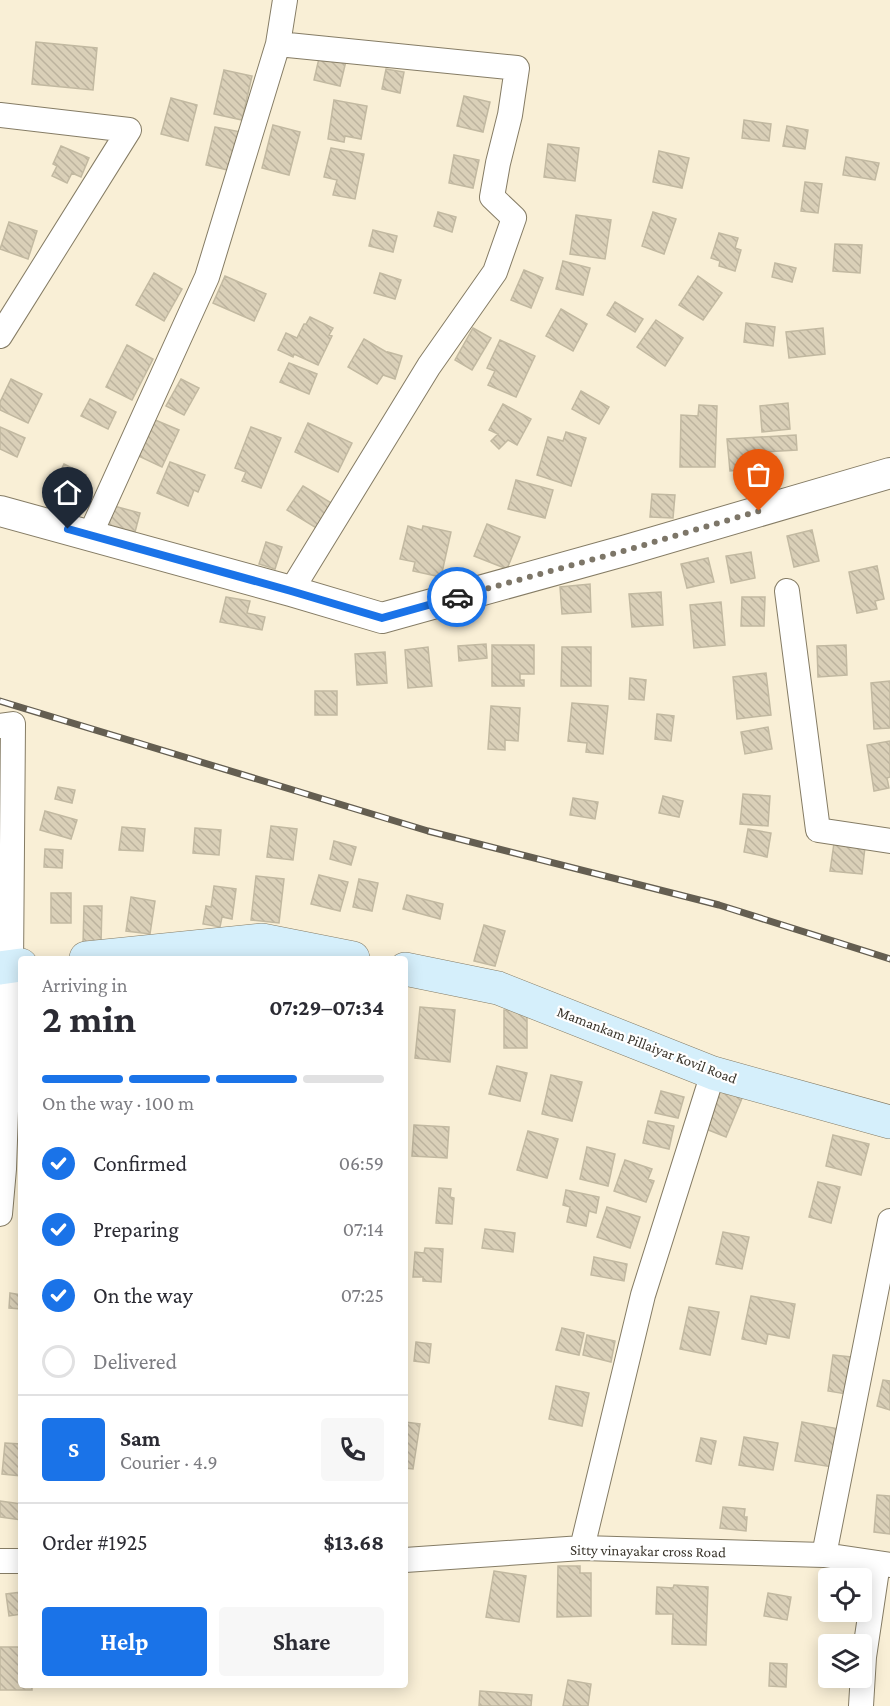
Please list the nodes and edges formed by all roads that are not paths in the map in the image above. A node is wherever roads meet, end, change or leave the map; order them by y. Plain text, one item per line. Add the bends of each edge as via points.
1 (285, 0) edge
2 (278, 44) junction
3 (0, 115) edge
4 (0, 336) edge
5 (890, 473) edge
6 (0, 511) edge
7 (90, 535) junction
8 (291, 591) junction
9 (787, 591) dead end
10 (0, 726) edge
11 (890, 842) edge
12 (260, 949) edge
13 (125, 956) edge
14 (332, 956) edge
15 (11, 967) edge
16 (408, 970) edge
17 (713, 1073) junction
18 (890, 1122) edge
19 (13, 1169) edge
20 (0, 1214) edge
21 (890, 1221) edge
22 (582, 1548) junction
23 (824, 1555) junction
24 (408, 1560) edge
25 (0, 1561) edge
26 (18, 1562) edge
27 (884, 1564) edge
28 (861, 1706) edge

1 - 2 street
2 - 7 street via 207,277
2 - 8 street via 517,68 492,198 514,218 495,272 429,366
3 - 4 street via 129,130
5 - 8 street via 382,618
6 - 7 street
7 - 8 street
9 - 11 street via 818,830
10 - 15 street via 13,723
12 - 13 main road
12 - 14 main road
15 - 19 street
16 - 17 main road, Mamankam Pillaiyar Kovil Road via 498,988
17 - 18 main road, Mamankam Pillaiyar Kovil Road
17 - 22 street via 643,1295
19 - 20 street
21 - 23 street
22 - 23 street, Sitty vinayakar cross Road
22 - 24 street, Sitty vinayakar cross Road
23 - 27 street, Sitty vinayakar cross Road
25 - 26 street
27 - 28 street via 864,1657

